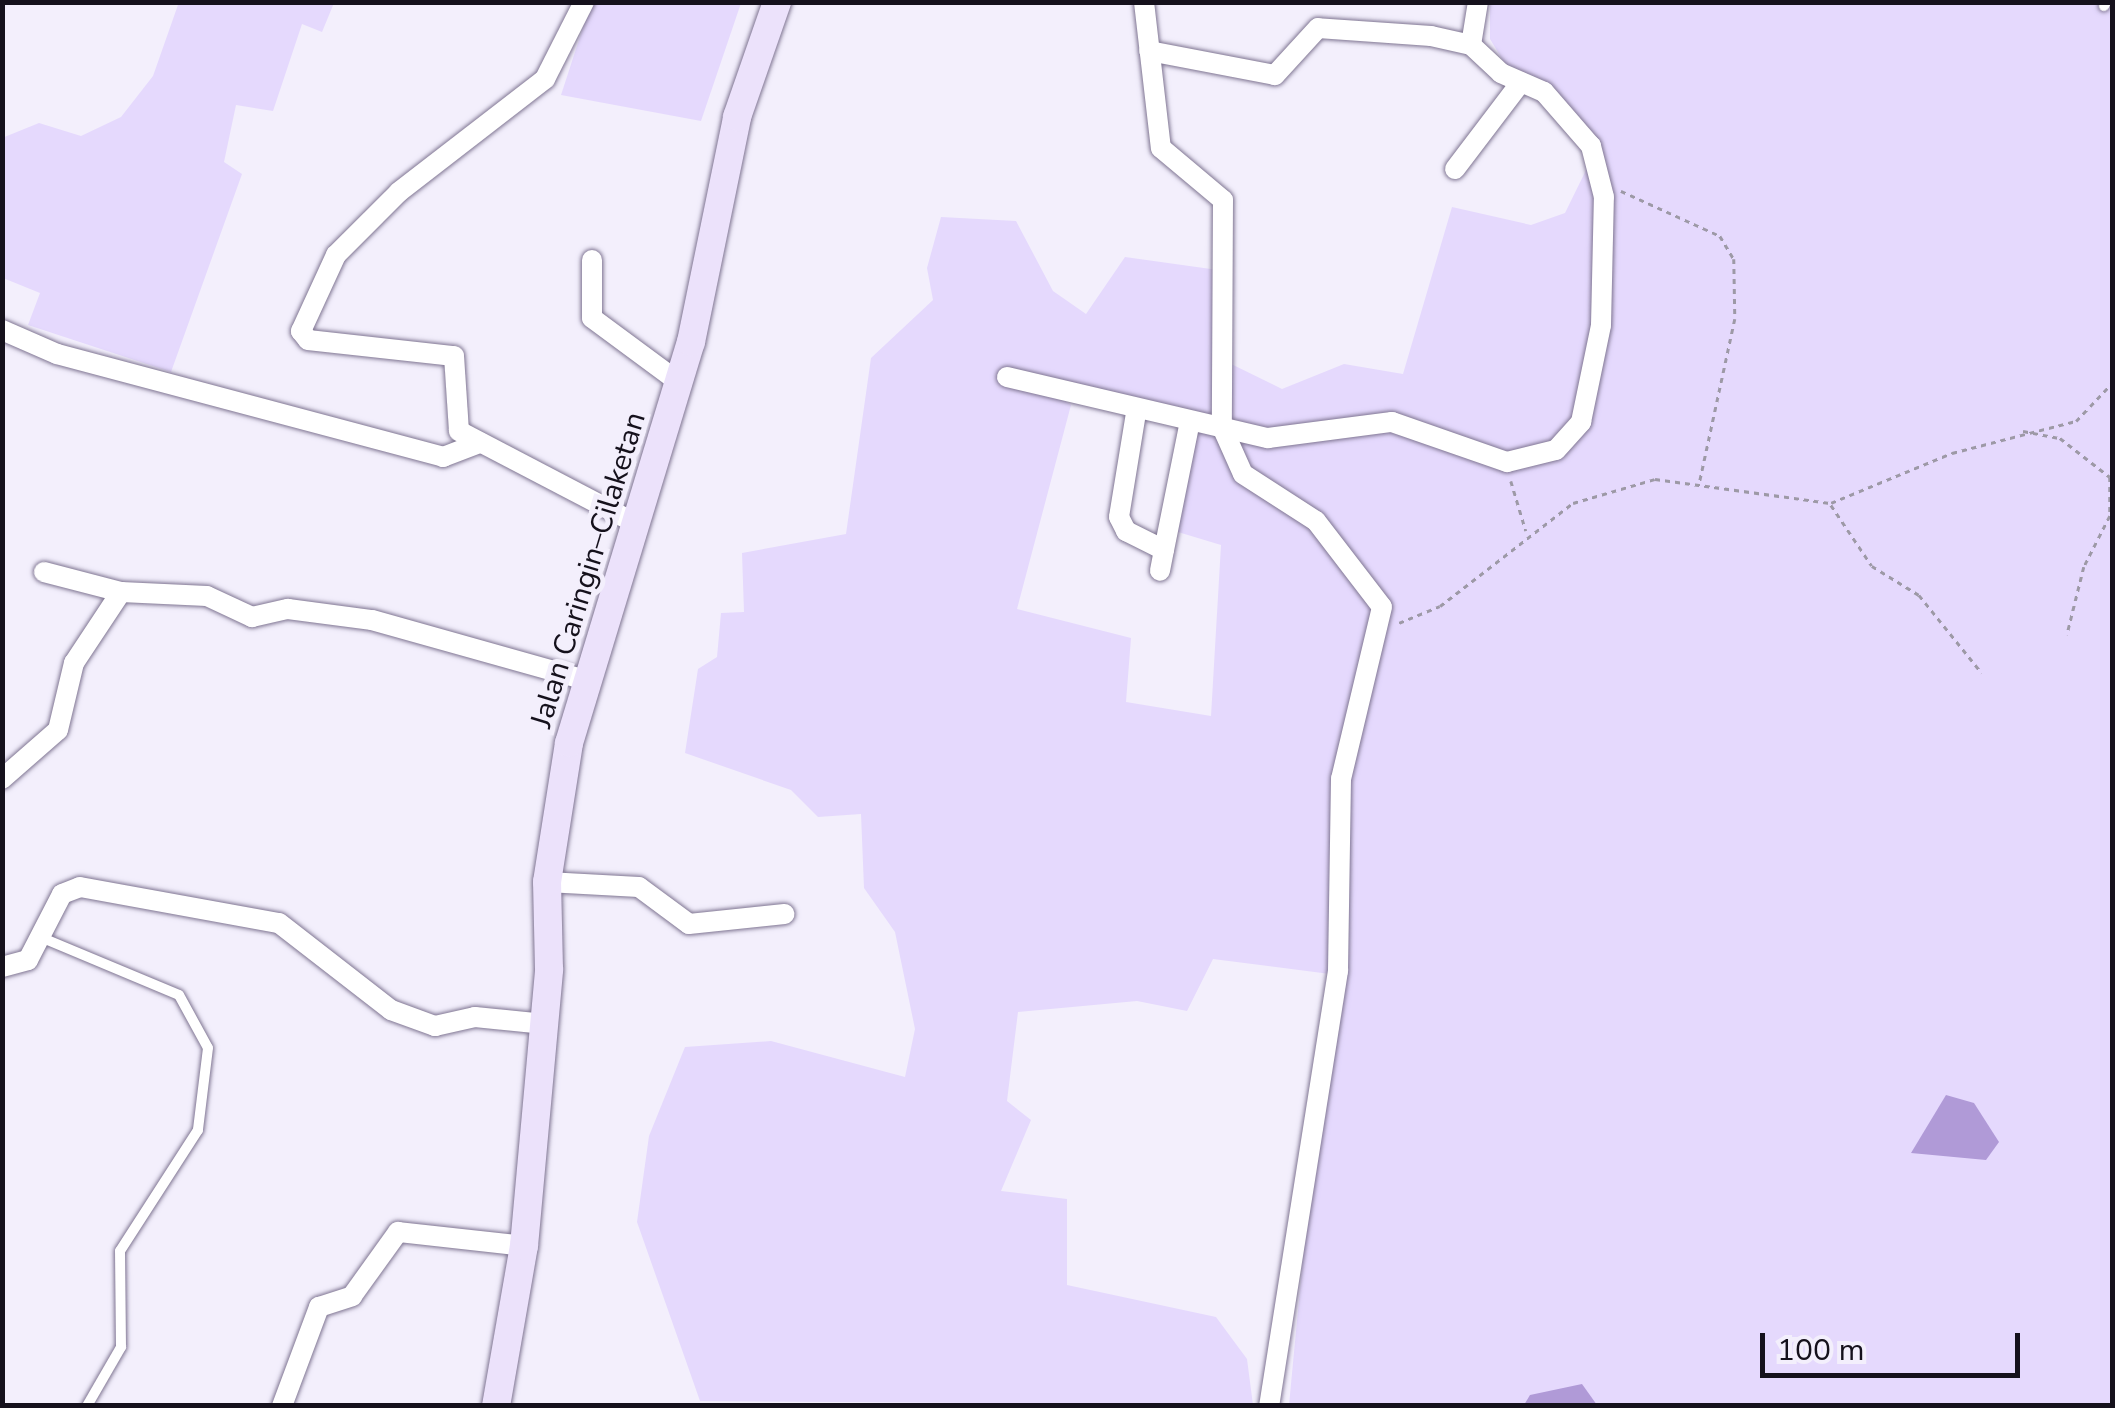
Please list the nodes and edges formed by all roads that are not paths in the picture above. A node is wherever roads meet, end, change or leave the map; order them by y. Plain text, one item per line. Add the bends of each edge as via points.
1 (584, 2) edge
2 (777, 2) edge
3 (1144, 2) edge
4 (1478, 2) edge
5 (1471, 45) junction
6 (1149, 51) junction
7 (1521, 82) junction
8 (1454, 170) dead end
9 (592, 260) dead end
10 (2, 330) edge
11 (1007, 377) dead end
12 (680, 383) junction
13 (1136, 413) junction
14 (1190, 426) junction
15 (1222, 426) junction
16 (480, 442) junction
17 (637, 524) junction
18 (44, 572) dead end
19 (122, 592) junction
20 (586, 680) junction
21 (2, 778) edge
22 (547, 882) junction
23 (784, 914) dead end
24 (45, 939) junction
25 (2, 967) edge
26 (546, 1024) junction
27 (524, 1246) junction
28 (87, 1406) edge
29 (282, 1406) edge
30 (496, 1406) edge
31 (1270, 1406) edge

1 - 16 street via 545,79 399,192 336,255 300,331 308,340 454,356 456,424
2 - 12 street, Jalan Caringin–Cilaketan via 736,117
3 - 6 street
4 - 5 street
5 - 6 street via 1318,28 1275,75
5 - 7 street
6 - 15 street via 1161,148 1223,200
7 - 8 street
7 - 15 street via 1568,115 1600,173 1606,268 1581,422 1556,450 1507,462 1392,422 1291,440
9 - 12 street via 592,318
10 - 16 street via 57,354 443,457
11 - 13 street
12 - 17 street, Jalan Caringin–Cilaketan
13 - 14 street
13 - 14 street via 1119,516 1126,532 1162,560
14 - 15 street
15 - 31 street via 1244,474 1316,521 1371,582 1379,641 1341,778 1338,972
16 - 17 street
17 - 20 street, Jalan Caringin–Cilaketan
18 - 19 street
19 - 20 street via 207,596 252,617 288,609 372,620
19 - 21 street via 74,663 58,730
20 - 22 street, Jalan Caringin–Cilaketan
22 - 23 street via 639,887 689,924
22 - 26 street, Jalan Caringin–Cilaketan
24 - 25 street via 28,960
24 - 26 street via 70,888 148,896 279,923 390,1010 435,1026 475,1016
24 - 28 lane via 179,995 208,1048 198,1130 120,1251 121,1347
26 - 27 street, Jalan Caringin–Cilaketan
27 - 29 street via 398,1232 352,1296 319,1307
27 - 30 street, Jalan Caringin–Cilaketan

